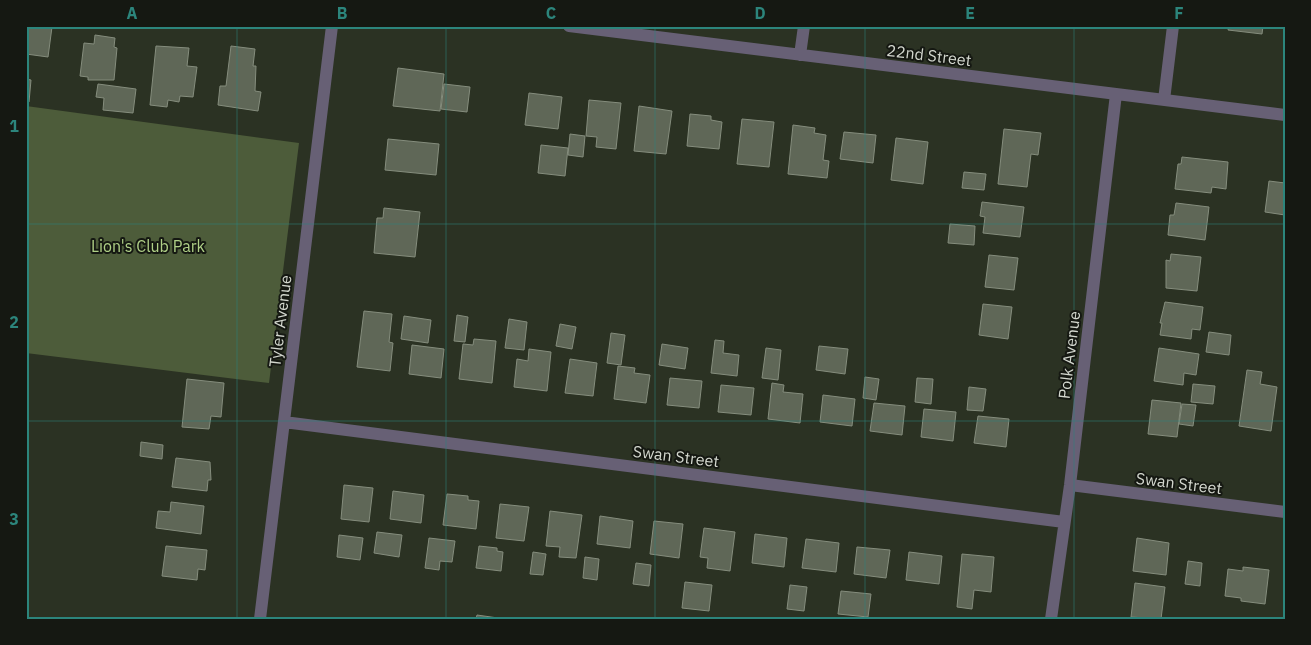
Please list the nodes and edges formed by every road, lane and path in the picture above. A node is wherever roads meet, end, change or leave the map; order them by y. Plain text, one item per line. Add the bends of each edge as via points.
1 (332, 26) edge
2 (569, 26) edge
3 (804, 26) edge
4 (1173, 26) edge
5 (800, 55) junction
6 (1116, 94) junction
7 (1164, 100) junction
8 (1285, 115) edge
9 (284, 422) junction
10 (1070, 485) junction
11 (1285, 512) edge
12 (1064, 522) junction
13 (260, 619) edge
14 (1051, 619) edge

1 - 9 street, Tyler Avenue
2 - 5 street, 22nd Street
3 - 5 street
4 - 7 street
5 - 6 street, 22nd Street
6 - 7 street, 22nd Street
6 - 10 street, Polk Avenue
7 - 8 street, 22nd Street
9 - 12 street, Swan Street
9 - 13 street, Tyler Avenue
10 - 11 street, Swan Street
10 - 12 street, Polk Avenue
12 - 14 street, Polk Avenue

